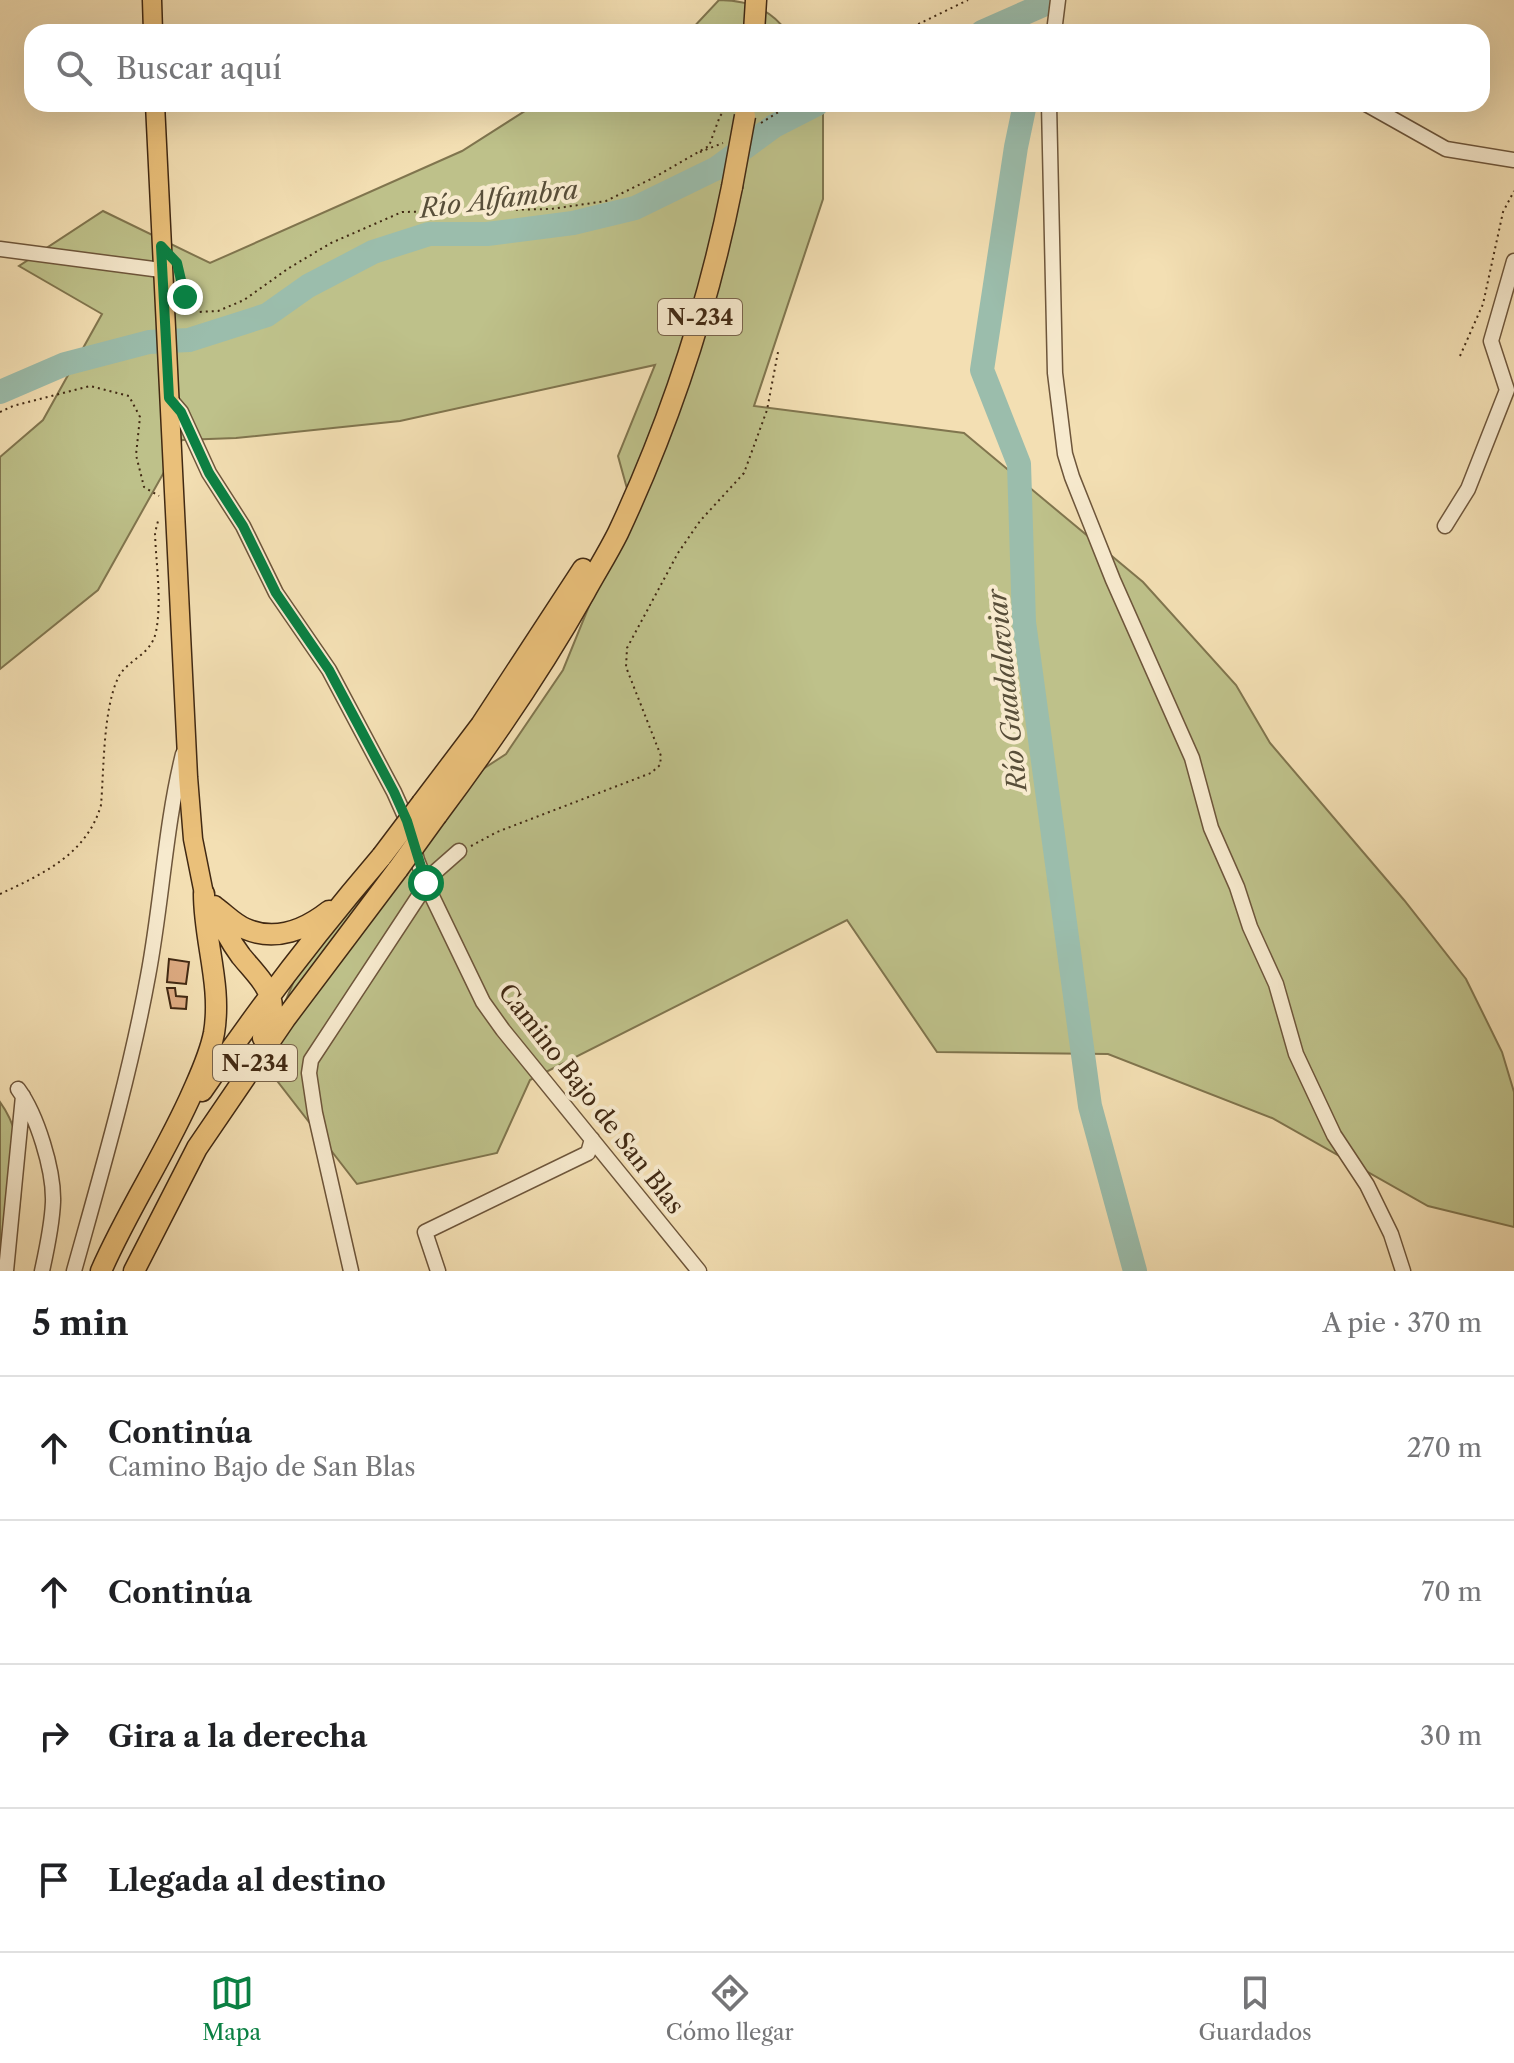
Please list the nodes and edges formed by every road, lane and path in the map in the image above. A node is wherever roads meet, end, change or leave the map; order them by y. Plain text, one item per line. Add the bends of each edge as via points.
1 (152, 0) edge
2 (756, 0) edge
3 (968, 0) edge
4 (1058, 0) edge
5 (153, 24) edge
6 (754, 24) edge
7 (918, 24) edge
8 (1055, 24) edge
9 (156, 112) edge
10 (730, 112) edge
11 (740, 112) edge
12 (1049, 112) edge
13 (1380, 112) edge
14 (1514, 160) edge
15 (1514, 191) edge
16 (0, 249) edge
17 (1514, 261) edge
18 (170, 272) junction
19 (778, 352) dead end
20 (1460, 356) dead end
21 (169, 398) junction
22 (0, 412) edge
23 (175, 507) junction
24 (1445, 526) dead end
25 (187, 738) junction
26 (459, 851) joint
27 (390, 862) junction
28 (426, 883) junction
29 (0, 894) edge
30 (345, 899) junction
31 (209, 900) junction
32 (271, 996) junction
33 (176, 1131) junction
34 (592, 1139) junction
35 (134, 1270) edge
36 (6, 1271) edge
37 (42, 1271) edge
38 (74, 1271) edge
39 (101, 1271) edge
40 (351, 1271) edge
41 (438, 1271) edge
42 (699, 1271) edge
43 (1403, 1271) edge

1 - 5 main road
2 - 6 highway
3 - 7 path
4 - 8 street
9 - 18 main road
10 - 18 path via 720,116 709,146 606,201 551,209 402,212 331,243 218,311 198,312 189,306
11 - 27 highway, N-234, bridge via 720,246 688,361 617,536 499,732
12 - 43 street via 1055,373 1072,477 1192,758 1211,828 1276,984 1296,1054 1334,1135 1367,1185
13 - 14 street via 1446,149
15 - 20 path via 1503,212 1483,304
16 - 18 street
17 - 24 street via 1491,341 1507,390 1468,489
18 - 21 main road via 164,305
19 - 26 path via 767,410 744,473 678,553 627,648 626,667 660,765
21 - 23 main road
21 - 28 street, Camino Bajo de San Blas via 276,593 329,670 394,792
22 - 23 path via 90,386 129,396 140,417 136,455 144,487
23 - 25 main road
23 - 29 path via 158,521 155,533 158,612 152,644 119,675 111,700 101,805 93,828 67,857
25 - 31 main road via 193,839
25 - 38 street via 171,801 148,978
26 - 28 street
27 - 30 highway, N-234
27 - 35 highway, N-234 via 197,1148
28 - 34 street, Camino Bajo de San Blas via 483,1002
28 - 40 street via 311,1060 315,1113
30 - 31 highway via 311,924 279,935 246,929
30 - 32 highway, N-234
31 - 32 highway via 223,930
31 - 33 highway via 204,920 216,987 214,1033
32 - 33 highway, N-234
32 - 35 highway via 273,1018 264,1036 192,1143
33 - 39 highway, N-234
34 - 41 street via 588,1153 425,1232
34 - 42 street, Camino Bajo de San Blas
36 - 37 street via 20,1093 36,1123 53,1198

